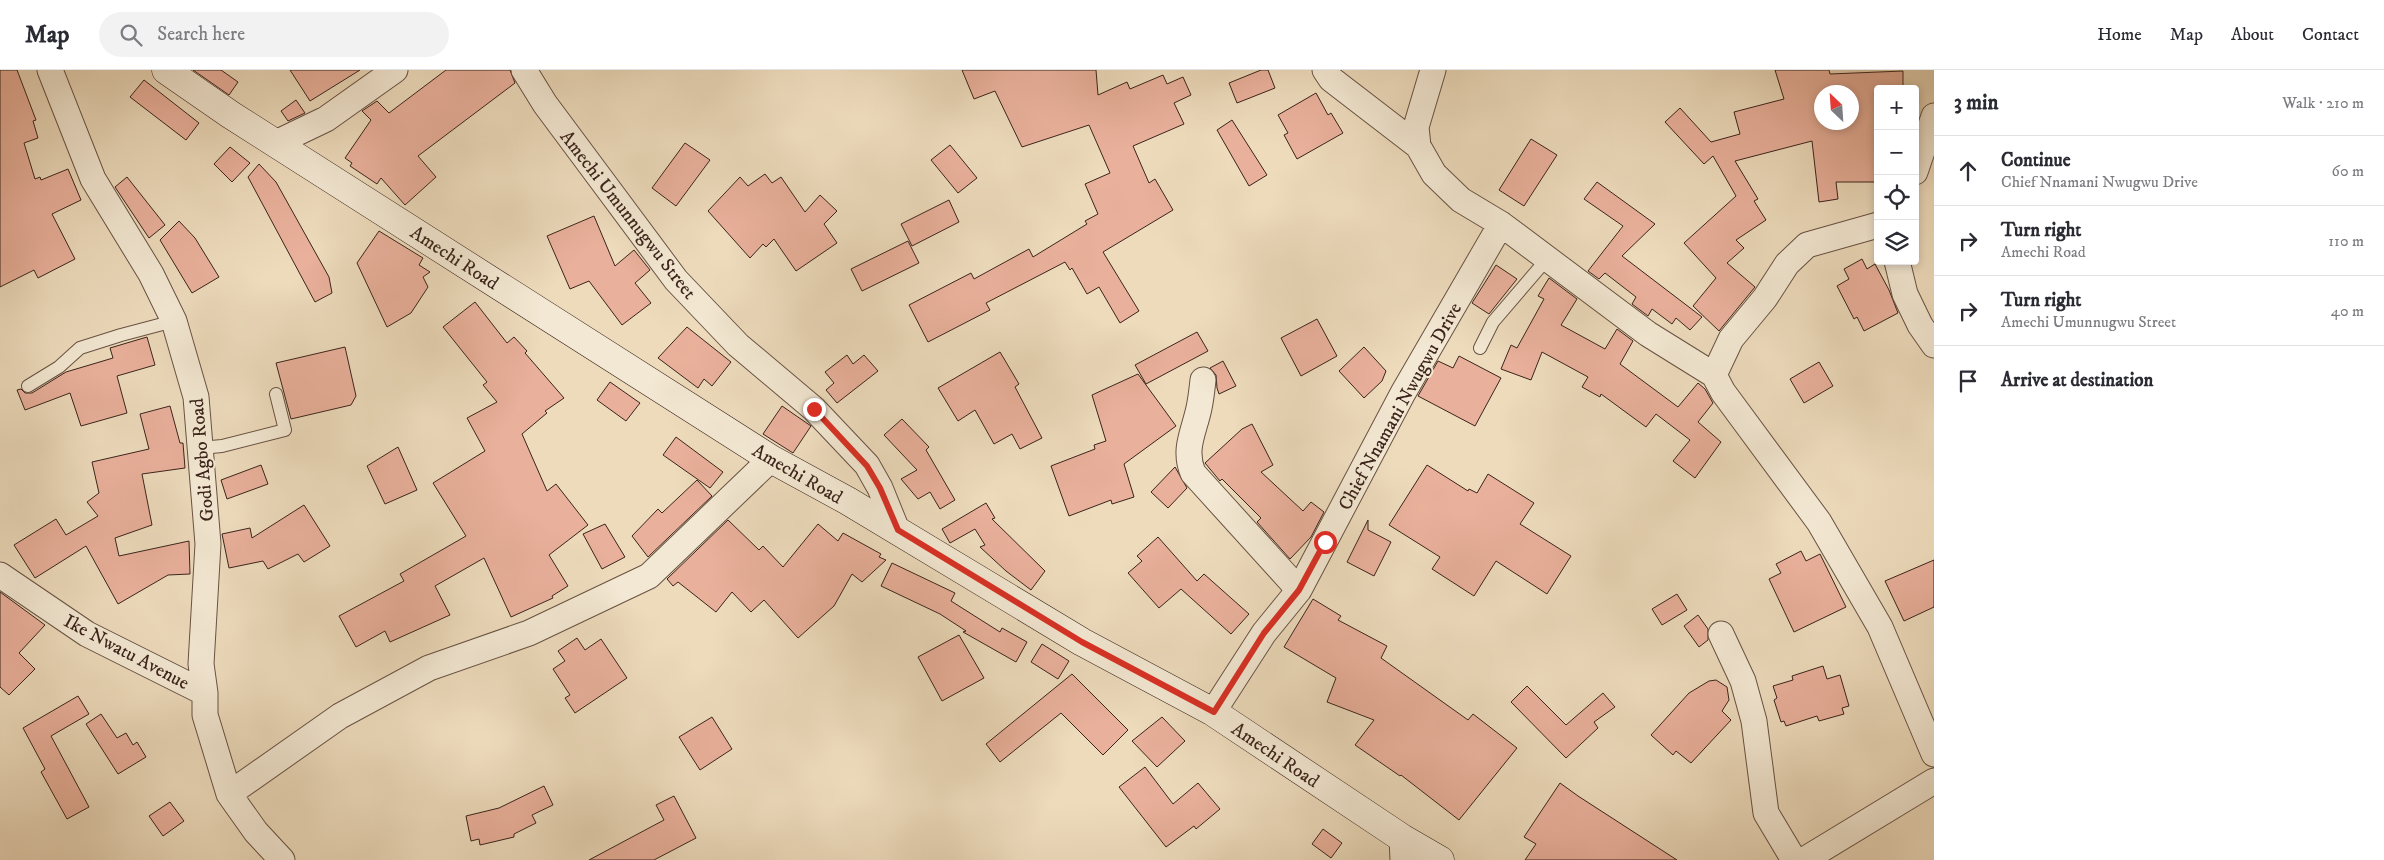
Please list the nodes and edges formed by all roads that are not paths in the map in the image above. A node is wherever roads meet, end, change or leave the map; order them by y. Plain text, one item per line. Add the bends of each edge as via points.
1 (50, 70) edge
2 (166, 70) edge
3 (395, 70) edge
4 (524, 70) edge
5 (1325, 70) edge
6 (1433, 70) edge
7 (1934, 116) edge
8 (276, 143) junction
9 (1418, 146) junction
10 (1919, 160) edge
11 (1501, 224) junction
12 (1874, 226) edge
13 (1547, 259) junction
14 (1898, 265) edge
15 (174, 321) junction
16 (1934, 345) edge
17 (1480, 348) dead end
18 (1714, 375) junction
19 (1203, 380) dead end
20 (28, 386) dead end
21 (276, 394) dead end
22 (200, 448) junction
23 (771, 458) junction
24 (898, 530) junction
25 (0, 575) edge
26 (1299, 590) junction
27 (1721, 634) dead end
28 (205, 693) junction
29 (1214, 712) junction
30 (1934, 754) edge
31 (1934, 781) edge
32 (229, 794) junction
33 (1402, 849) edge
34 (282, 860) edge
35 (1440, 860) edge
36 (1794, 860) edge
37 (1804, 860) edge

1 - 15 street, Godi Agbo Road via 93,179 151,274
2 - 8 main road, Amechi Road
3 - 8 street via 326,119
4 - 24 street, Amechi Umunnugwu Street via 545,104 676,280 738,345 814,409 867,466
5 - 9 street
6 - 9 street via 1416,127
7 - 10 street
8 - 23 main road, Amechi Road
9 - 11 street via 1434,174 1461,200
11 - 13 street
11 - 26 street, Chief Nnamani Nwugwu Drive via 1403,393
12 - 18 street via 1808,245 1787,264 1731,340
13 - 17 lane via 1494,322
13 - 18 street via 1648,334
14 - 16 street via 1905,294
15 - 20 lane via 80,348 59,368
15 - 22 street, Godi Agbo Road via 193,384
18 - 30 street via 1723,392 1819,522 1880,627
19 - 26 street via 1188,444 1188,462 1193,473
21 - 22 lane via 285,430 222,446
22 - 28 street, Godi Agbo Road via 208,544 201,664
23 - 24 main road, Amechi Road
23 - 32 street via 649,576 529,633 429,668 340,716
24 - 29 main road, Amechi Road via 1082,642
25 - 28 street, Ike Nwatu Avenue via 87,634
26 - 29 street, Chief Nnamani Nwugwu Drive via 1264,633
27 - 36 street via 1743,681 1754,721 1766,813
28 - 32 street, Godi Agbo Road via 205,715
29 - 33 main road, Amechi Road
31 - 37 street
32 - 34 street, Godi Agbo Road via 256,832
33 - 35 main road, Amechi Road

